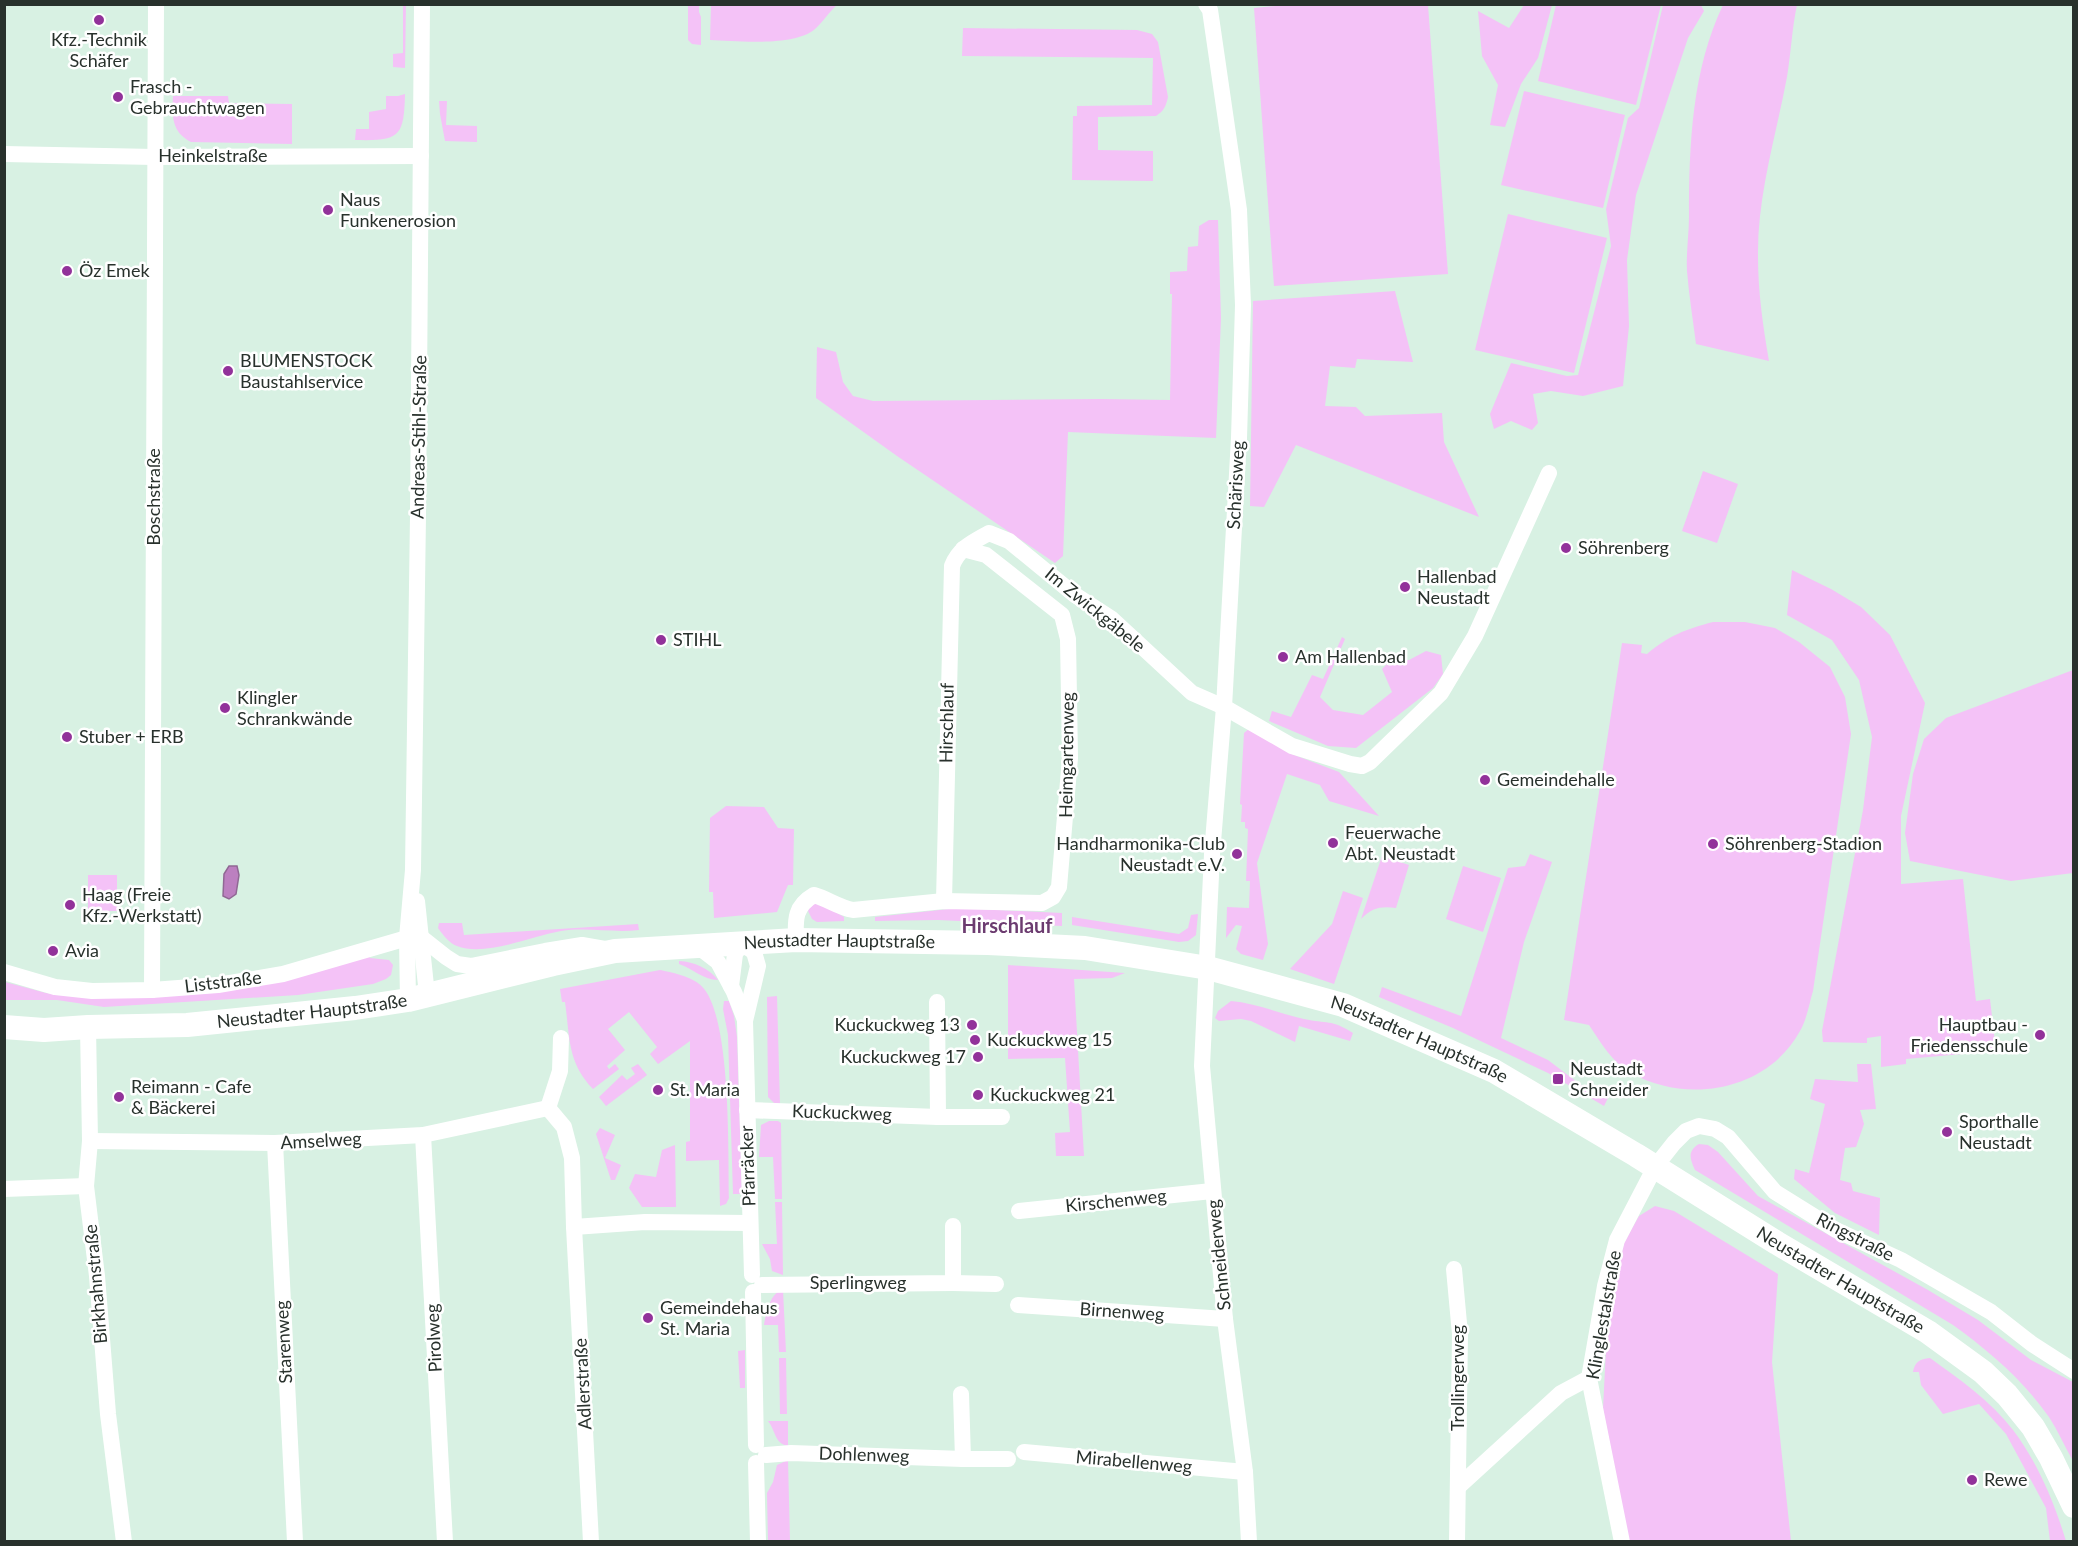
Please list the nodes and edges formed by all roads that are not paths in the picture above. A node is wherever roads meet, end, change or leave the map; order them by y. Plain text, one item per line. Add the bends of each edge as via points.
1 (156, 4) edge
2 (422, 4) edge
3 (1206, 4) edge
4 (4, 154) edge
5 (421, 156) junction
6 (154, 157) junction
7 (1549, 473) dead end
8 (963, 549) junction
9 (1224, 707) junction
10 (944, 901) junction
11 (791, 940) junction
12 (421, 941) junction
13 (742, 943) junction
14 (696, 945) junction
15 (615, 951) junction
16 (758, 966) junction
17 (1208, 968) junction
18 (4, 972) edge
19 (731, 986) junction
20 (152, 990) junction
21 (418, 998) junction
22 (937, 1002) dead end
23 (745, 1021) junction
24 (4, 1027) edge
25 (88, 1027) junction
26 (561, 1038) dead end
27 (548, 1108) junction
28 (747, 1110) junction
29 (938, 1117) junction
30 (1002, 1117) dead end
31 (423, 1136) junction
32 (90, 1141) junction
33 (274, 1143) junction
34 (1655, 1167) junction
35 (86, 1186) junction
36 (4, 1189) edge
37 (1212, 1191) junction
38 (1019, 1211) dead end
39 (750, 1223) junction
40 (953, 1226) dead end
41 (574, 1227) junction
42 (1454, 1269) dead end
43 (953, 1283) junction
44 (756, 1284) junction
45 (996, 1284) dead end
46 (1018, 1305) dead end
47 (1226, 1319) junction
48 (2073, 1371) edge
49 (1589, 1378) junction
50 (961, 1394) dead end
51 (1024, 1452) dead end
52 (759, 1454) junction
53 (963, 1459) junction
54 (1008, 1459) dead end
55 (1245, 1472) junction
56 (1458, 1488) junction
57 (2073, 1506) edge
58 (124, 1542) edge
59 (295, 1542) edge
60 (445, 1542) edge
61 (591, 1542) edge
62 (758, 1542) edge
63 (1249, 1542) edge
64 (1457, 1542) edge
65 (1622, 1542) edge

1 - 6 street, Boschstraße
2 - 5 street, Andreas-Stihl-Straße
3 - 9 street, Schärisweg via 1210,10 1239,210 1242,305
4 - 6 street, Heinkelstraße
5 - 6 street, Heinkelstraße
5 - 12 street, Andreas-Stihl-Straße via 413,870
6 - 20 street, Boschstraße
7 - 9 street via 1475,636 1441,693 1371,762 1362,766 1350,764 1292,746
8 - 9 street, Im Zwickgäbele via 989,533 1009,541 1112,620 1192,693
8 - 10 street, Hirschlauf via 952,566
8 - 10 street, Heimgartenweg via 986,555 1062,615 1068,639 1070,758 1059,886 1053,897 1042,903
9 - 17 street, Schärisweg
10 - 11 street, Heimgartenweg via 853,910 838,908 828,899 814,895 802,902
11 - 13 street, Neustadter Hauptstraße
11 - 16 street
11 - 17 street, Neustadter Hauptstraße via 1085,948
12 - 15 street, Neustadter Hauptstraße via 458,964 471,966 582,945
12 - 20 street, Liststraße via 283,974 218,985
12 - 21 street, Andreas-Stihl-Straße
13 - 14 street, Neustadter Hauptstraße
13 - 16 street via 754,952
13 - 19 street, Pfarräcker via 735,954
14 - 15 street, Neustadter Hauptstraße
14 - 19 street, Pfarräcker via 718,962
15 - 21 street, Neustadter Hauptstraße
16 - 23 street, Pfarräcker
17 - 34 street, Neustadter Hauptstraße via 1343,1005 1441,1047 1494,1071
17 - 37 street, Schneiderweg via 1202,1066
18 - 20 street, Liststraße via 55,987
19 - 23 street, Pfarräcker
21 - 25 street, Neustadter Hauptstraße via 187,1025
22 - 29 street
23 - 28 street, Pfarräcker
24 - 25 street, Neustadter Hauptstraße
25 - 32 street, Birkhahnstraße
26 - 27 street via 560,1071
27 - 31 street, Amselweg
27 - 41 street, Adlerstraße via 564,1127 572,1158
28 - 29 street, Kuckuckweg
28 - 39 street, Pfarräcker
29 - 30 street, Kuckuckweg
31 - 33 street, Amselweg
31 - 60 street, Pirolweg
32 - 33 street, Amselweg
32 - 35 street, Birkhahnstraße
33 - 59 street, Starenweg
34 - 48 street, Ringstraße via 1686,1131 1699,1126 1716,1129 1728,1137 1775,1192 1836,1230 1901,1260 1991,1312
34 - 49 street, Klinglestalstraße via 1617,1240
34 - 57 street, Neustadter Hauptstraße via 1928,1332 1983,1372 2033,1427
35 - 36 street
35 - 58 street, Birkhahnstraße
37 - 38 street, Kirschenweg
37 - 47 street, Schneiderweg
39 - 41 street via 645,1222
39 - 44 street, Pfarräcker
40 - 43 street
41 - 61 street, Adlerstraße
42 - 56 street, Trollingerweg via 1460,1334
43 - 44 street, Sperlingweg
43 - 45 street, Sperlingweg
44 - 52 street, Pfarräcker
46 - 47 street, Birnenweg
47 - 55 street, Schneiderweg
49 - 56 street via 1561,1393
49 - 65 street, Klinglestalstraße
50 - 53 street
51 - 55 street, Mirabellenweg
52 - 53 street, Dohlenweg
52 - 62 street, Pfarräcker
53 - 54 street, Dohlenweg
55 - 63 street, Schneiderweg
56 - 64 street, Trollingerweg

